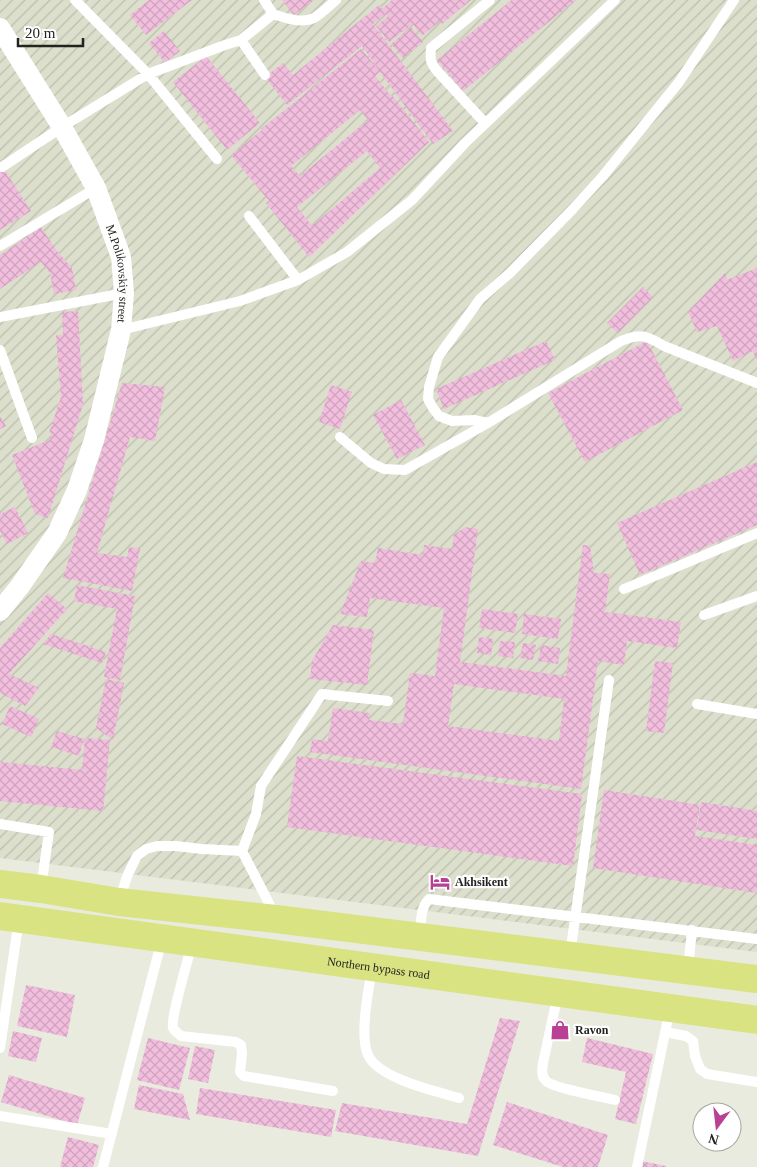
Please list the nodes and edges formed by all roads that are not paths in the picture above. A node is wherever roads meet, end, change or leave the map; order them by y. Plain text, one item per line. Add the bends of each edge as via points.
1 (75, 0) edge
2 (264, 0) edge
3 (336, 0) edge
4 (490, 0) edge
5 (616, 0) edge
6 (734, 0) edge
7 (273, 14) junction
8 (0, 28) edge
9 (242, 40) junction
10 (148, 74) junction
11 (265, 75) dead end
12 (485, 123) junction
13 (62, 127) junction
14 (217, 159) dead end
15 (2, 167) dead end
16 (96, 188) junction
17 (248, 216) dead end
18 (0, 246) edge
19 (298, 280) junction
20 (124, 293) junction
21 (0, 317) edge
22 (121, 330) junction
23 (0, 350) edge
24 (757, 383) edge
25 (488, 423) junction
26 (340, 437) dead end
27 (32, 438) dead end
28 (757, 533) edge
29 (624, 589) dead end
30 (757, 596) edge
31 (0, 611) edge
32 (704, 615) dead end
33 (609, 680) dead end
34 (388, 702) dead end
35 (697, 704) dead end
36 (757, 714) edge
37 (0, 824) edge
38 (242, 851) junction
39 (0, 884) edge
40 (41, 889) junction
41 (119, 902) junction
42 (10, 917) edge
43 (575, 917) junction
44 (276, 919) junction
45 (692, 930) junction
46 (420, 937) junction
47 (163, 938) junction
48 (757, 939) edge
49 (192, 942) junction
50 (570, 955) junction
51 (372, 967) junction
52 (688, 970) junction
53 (757, 979) edge
54 (558, 993) junction
55 (668, 1020) junction
56 (757, 1020) edge
57 (0, 1048) edge
58 (757, 1082) edge
59 (333, 1091) dead end
60 (460, 1098) dead end
61 (615, 1100) dead end
62 (0, 1116) edge
63 (112, 1134) junction
64 (102, 1167) edge
65 (637, 1167) edge

1 - 10 lane
2 - 7 lane
3 - 7 lane via 312,19 294,20
4 - 12 lane via 431,48 430,58 433,66
5 - 12 lane
6 - 25 lane via 679,82 603,176 510,273 480,299 438,357 428,399 439,416 452,421
7 - 9 lane
8 - 13 street, M.Polikovskiy street
9 - 10 lane
9 - 11 lane
10 - 13 lane
10 - 14 lane
12 - 19 lane via 412,200 347,252
13 - 15 lane
13 - 16 street, M.Polikovskiy street
16 - 18 lane
16 - 20 street, M.Polikovskiy street via 121,257
17 - 19 lane
19 - 22 lane via 240,301
20 - 21 lane
20 - 22 street, M.Polikovskiy street
22 - 31 street, M.Polikovskiy street via 94,440 77,490 57,533
23 - 27 lane
24 - 25 lane via 650,338 634,336
25 - 26 lane via 405,470 384,469 371,463
28 - 29 lane
30 - 32 lane
33 - 43 lane
34 - 38 lane via 322,694 261,786 256,814
35 - 36 lane
37 - 40 lane via 49,832
38 - 41 lane via 176,846 146,849 137,856
38 - 44 lane
39 - 40 main road
40 - 41 main road
41 - 44 main road
42 - 47 main road, Northern bypass road
42 - 57 lane
43 - 45 lane
43 - 46 lane via 429,899 423,908
43 - 50 lane
44 - 46 main road
45 - 48 lane
45 - 52 lane
46 - 50 main road
47 - 49 main road, Northern bypass road
47 - 63 lane
49 - 51 main road, Northern bypass road
49 - 59 lane via 175,1009 172,1026 175,1031 181,1036 241,1045 240,1072 244,1076
50 - 52 main road
51 - 54 main road, Northern bypass road
51 - 60 lane via 365,1020 368,1055 377,1066 392,1075 416,1086
52 - 53 main road
54 - 55 main road, Northern bypass road
54 - 61 lane via 542,1074 547,1082 558,1087
55 - 56 main road, Northern bypass road
55 - 58 lane via 693,1041 700,1068 708,1074
55 - 65 lane
62 - 63 lane
63 - 64 lane

